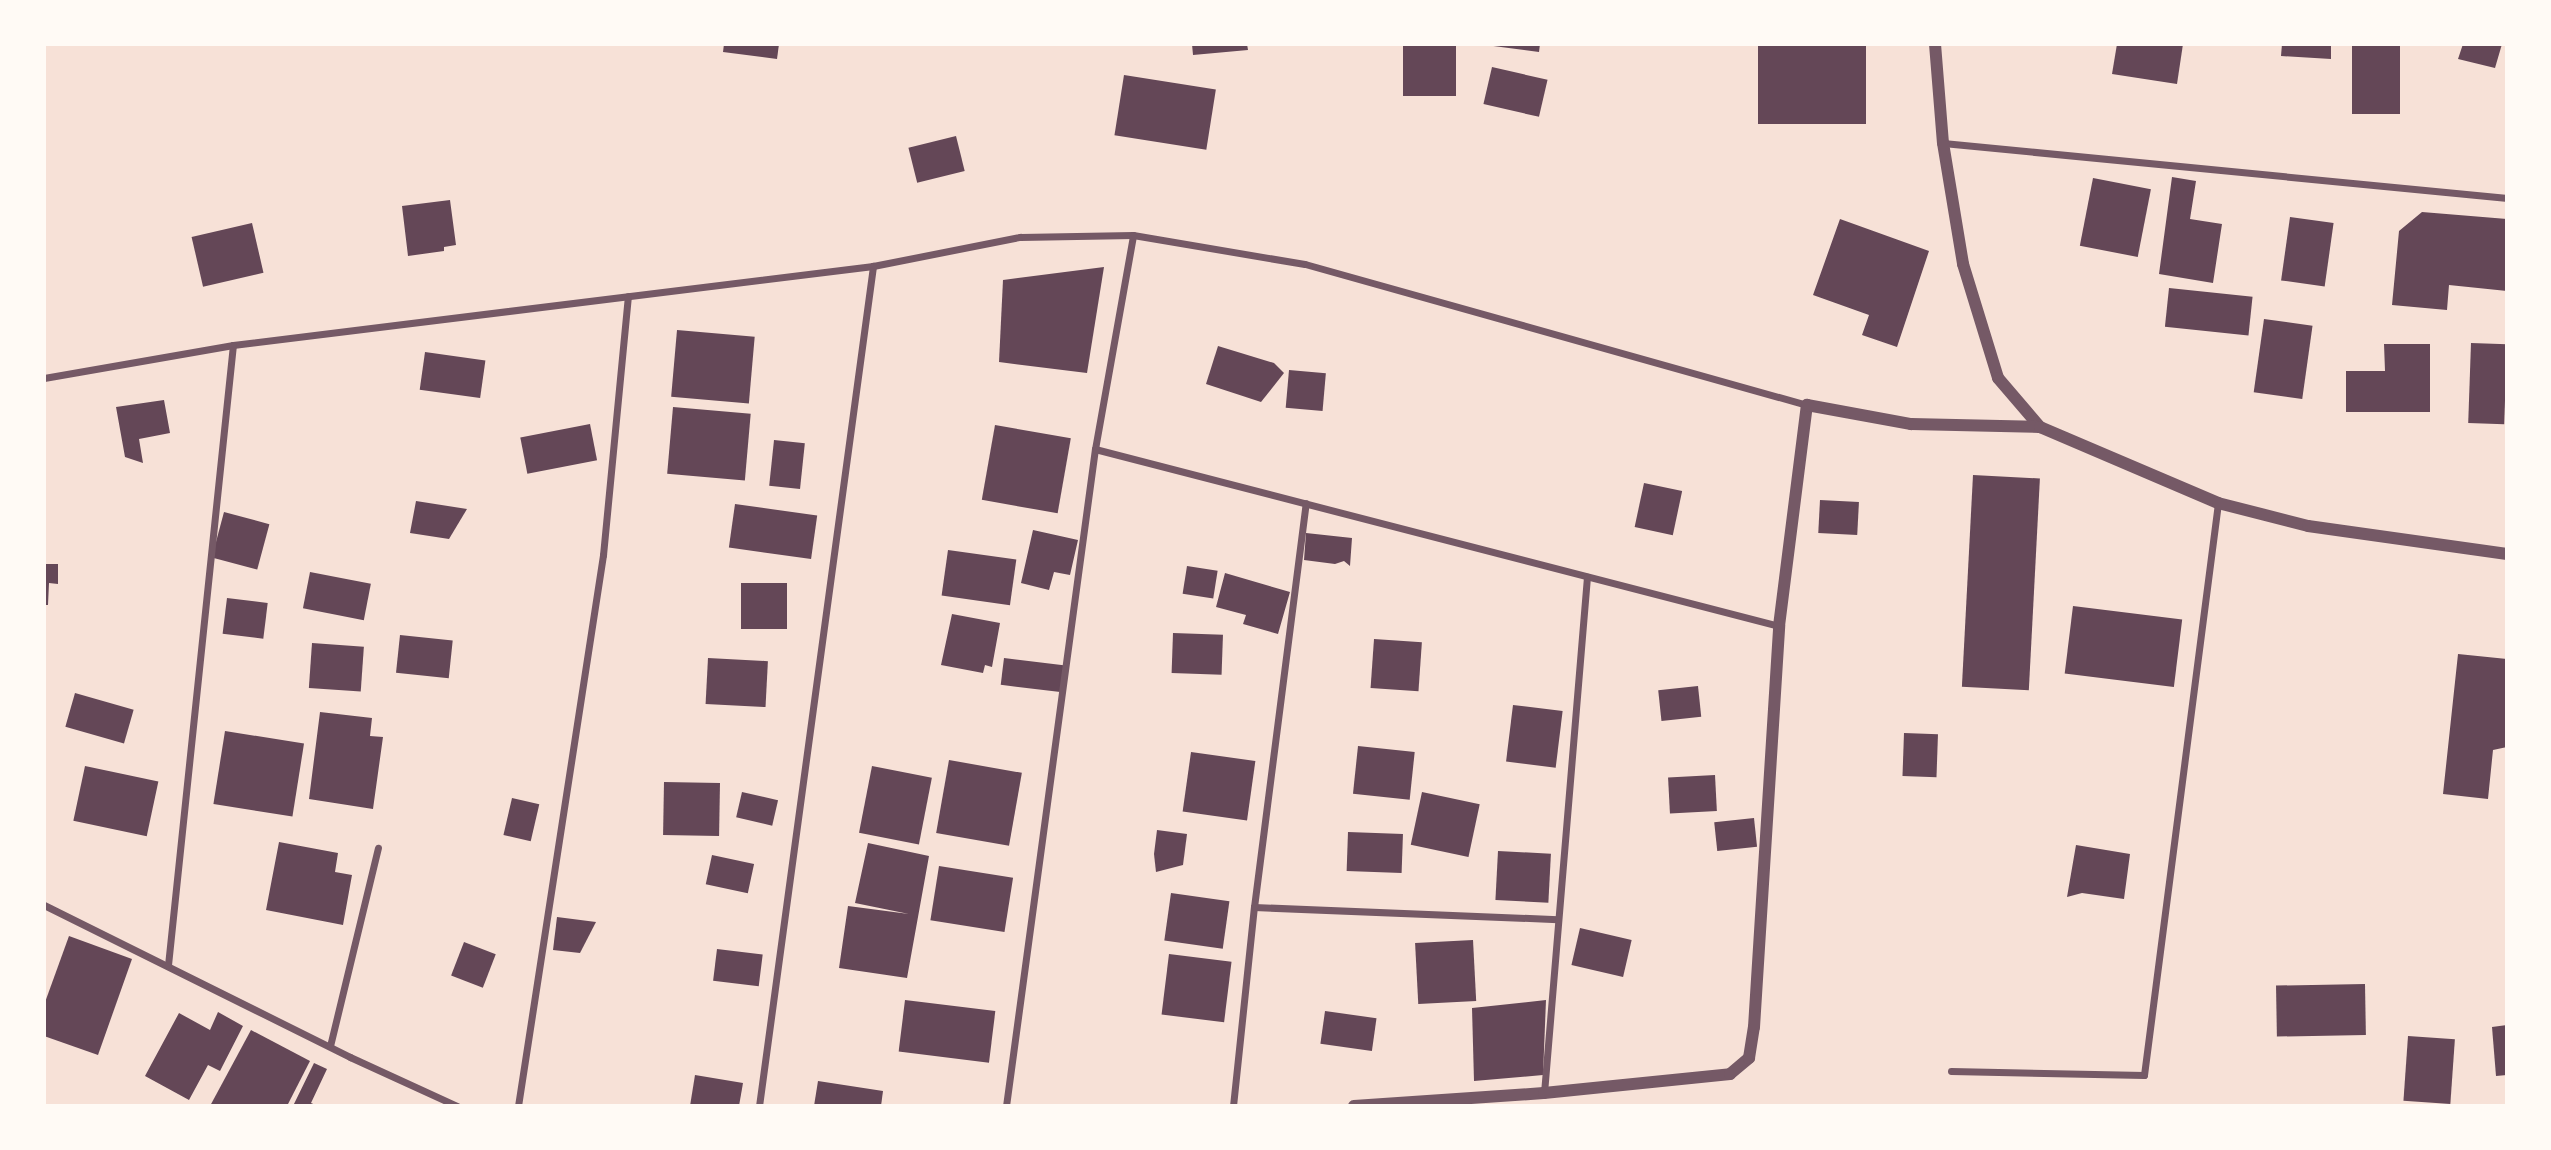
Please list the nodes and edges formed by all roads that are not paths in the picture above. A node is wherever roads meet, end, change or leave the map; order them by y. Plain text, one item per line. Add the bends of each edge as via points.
1 (1935, 44) edge
2 (1943, 143) junction
3 (2507, 198) edge
4 (1133, 235) junction
5 (873, 266) junction
6 (628, 296) junction
7 (233, 345) junction
8 (44, 378) edge
9 (1807, 405) junction
10 (2040, 427) junction
11 (1095, 449) junction
12 (1306, 503) junction
13 (2218, 503) junction
14 (2507, 554) edge
15 (1587, 577) junction
16 (1779, 626) junction
17 (378, 848) dead end
18 (44, 905) edge
19 (1254, 907) junction
20 (1558, 919) junction
21 (168, 965) junction
22 (330, 1046) junction
23 (1951, 1071) dead end
24 (1544, 1093) junction
25 (457, 1106) edge
26 (518, 1106) edge
27 (759, 1106) edge
28 (1006, 1106) edge
29 (1233, 1106) edge
30 (1354, 1106) edge

1 - 2 street
2 - 3 street
2 - 10 street via 1963,264 1998,378
4 - 5 street via 1020,237
4 - 9 street via 1305,264
4 - 11 street
5 - 6 street
5 - 27 street
6 - 7 street
6 - 26 street via 603,555
7 - 8 street
7 - 21 street
9 - 10 street via 1911,424
9 - 16 street
10 - 13 street
11 - 12 street
11 - 28 street
12 - 15 street
12 - 19 street
13 - 14 street via 2308,526
13 - 23 street via 2144,1075
15 - 16 street
15 - 20 street
16 - 24 street via 1749,1058 1730,1074
17 - 22 street
18 - 21 street
19 - 20 street
19 - 29 street
20 - 24 street
21 - 22 street
22 - 25 street
24 - 30 street

